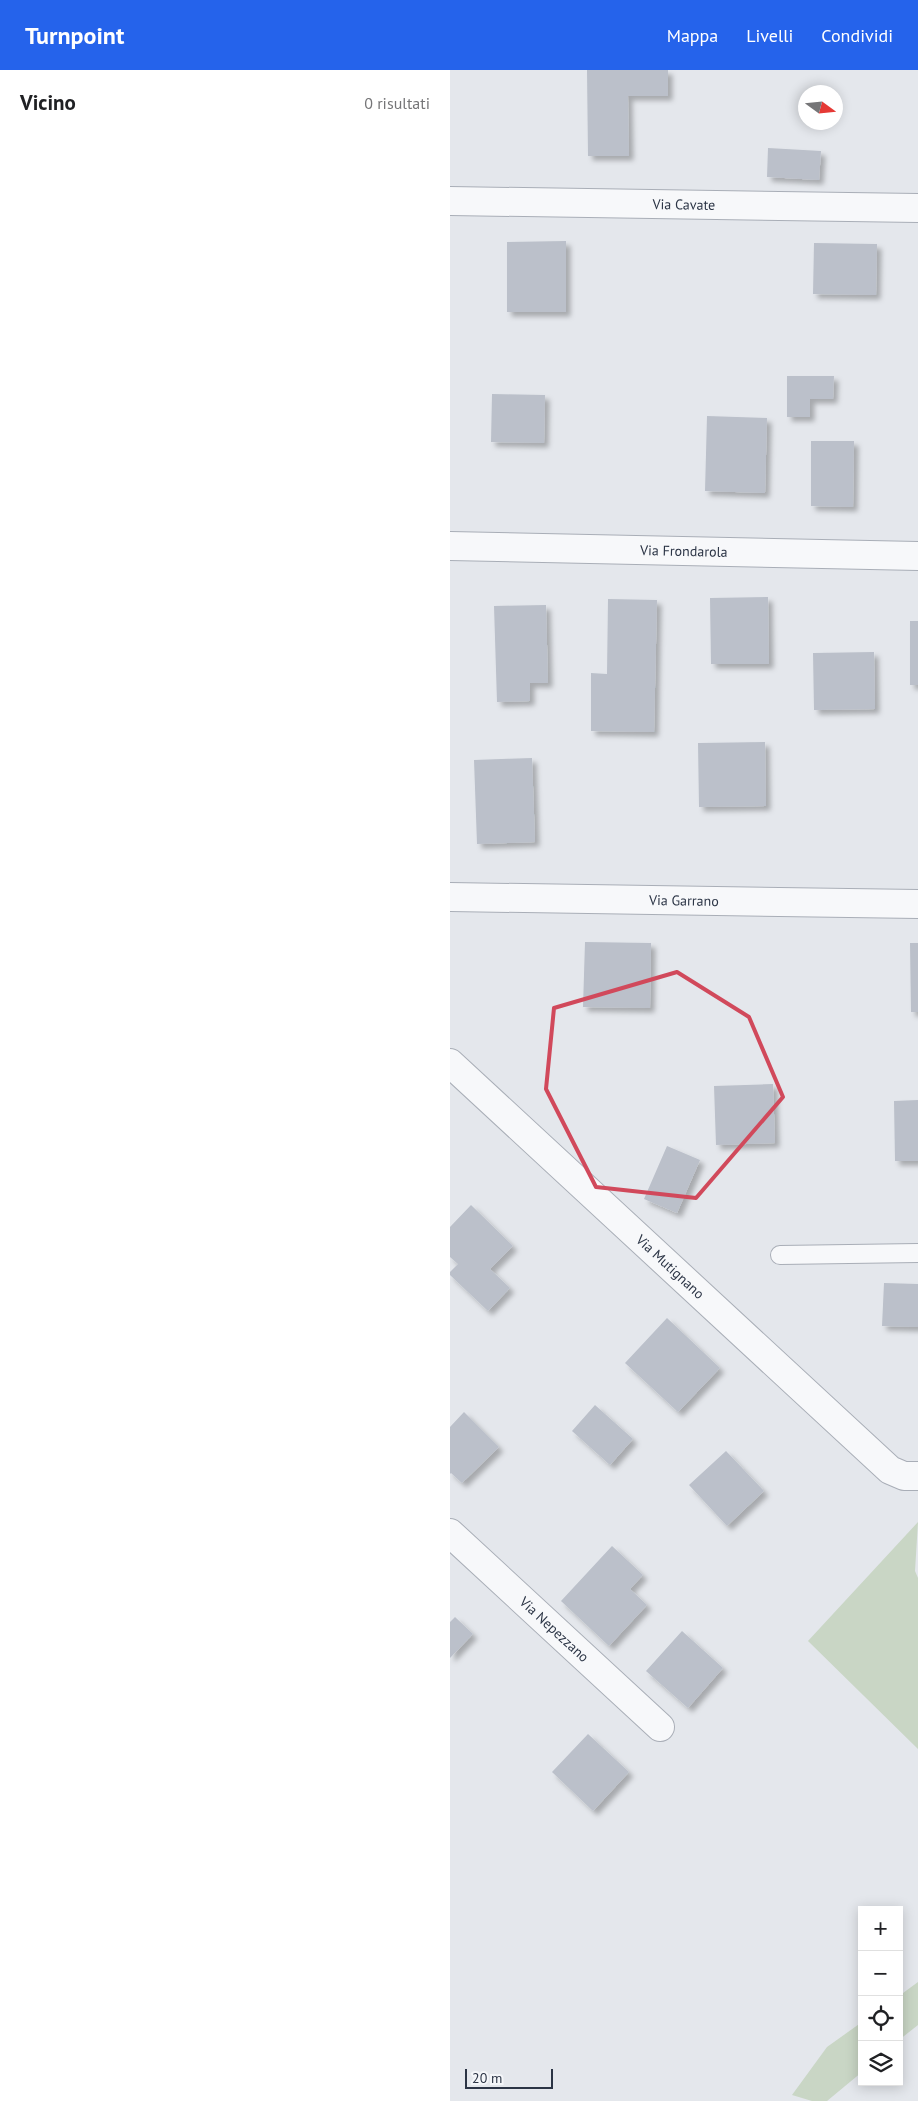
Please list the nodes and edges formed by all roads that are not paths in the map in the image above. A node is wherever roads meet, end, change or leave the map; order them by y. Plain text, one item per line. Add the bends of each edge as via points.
1 (450, 200) edge
2 (918, 208) edge
3 (450, 546) edge
4 (918, 556) edge
5 (450, 897) edge
6 (918, 904) edge
7 (450, 1063) edge
8 (918, 1253) edge
9 (780, 1255) dead end
10 (918, 1476) edge
11 (450, 1533) edge
12 (660, 1727) dead end

1 - 2 street, Via Cavate
3 - 4 street, Via Frondarola
5 - 6 street, Via Garrano
7 - 10 street, Via Mutignano via 890,1470 904,1476
8 - 9 lane
11 - 12 street, Via Nepezzano

